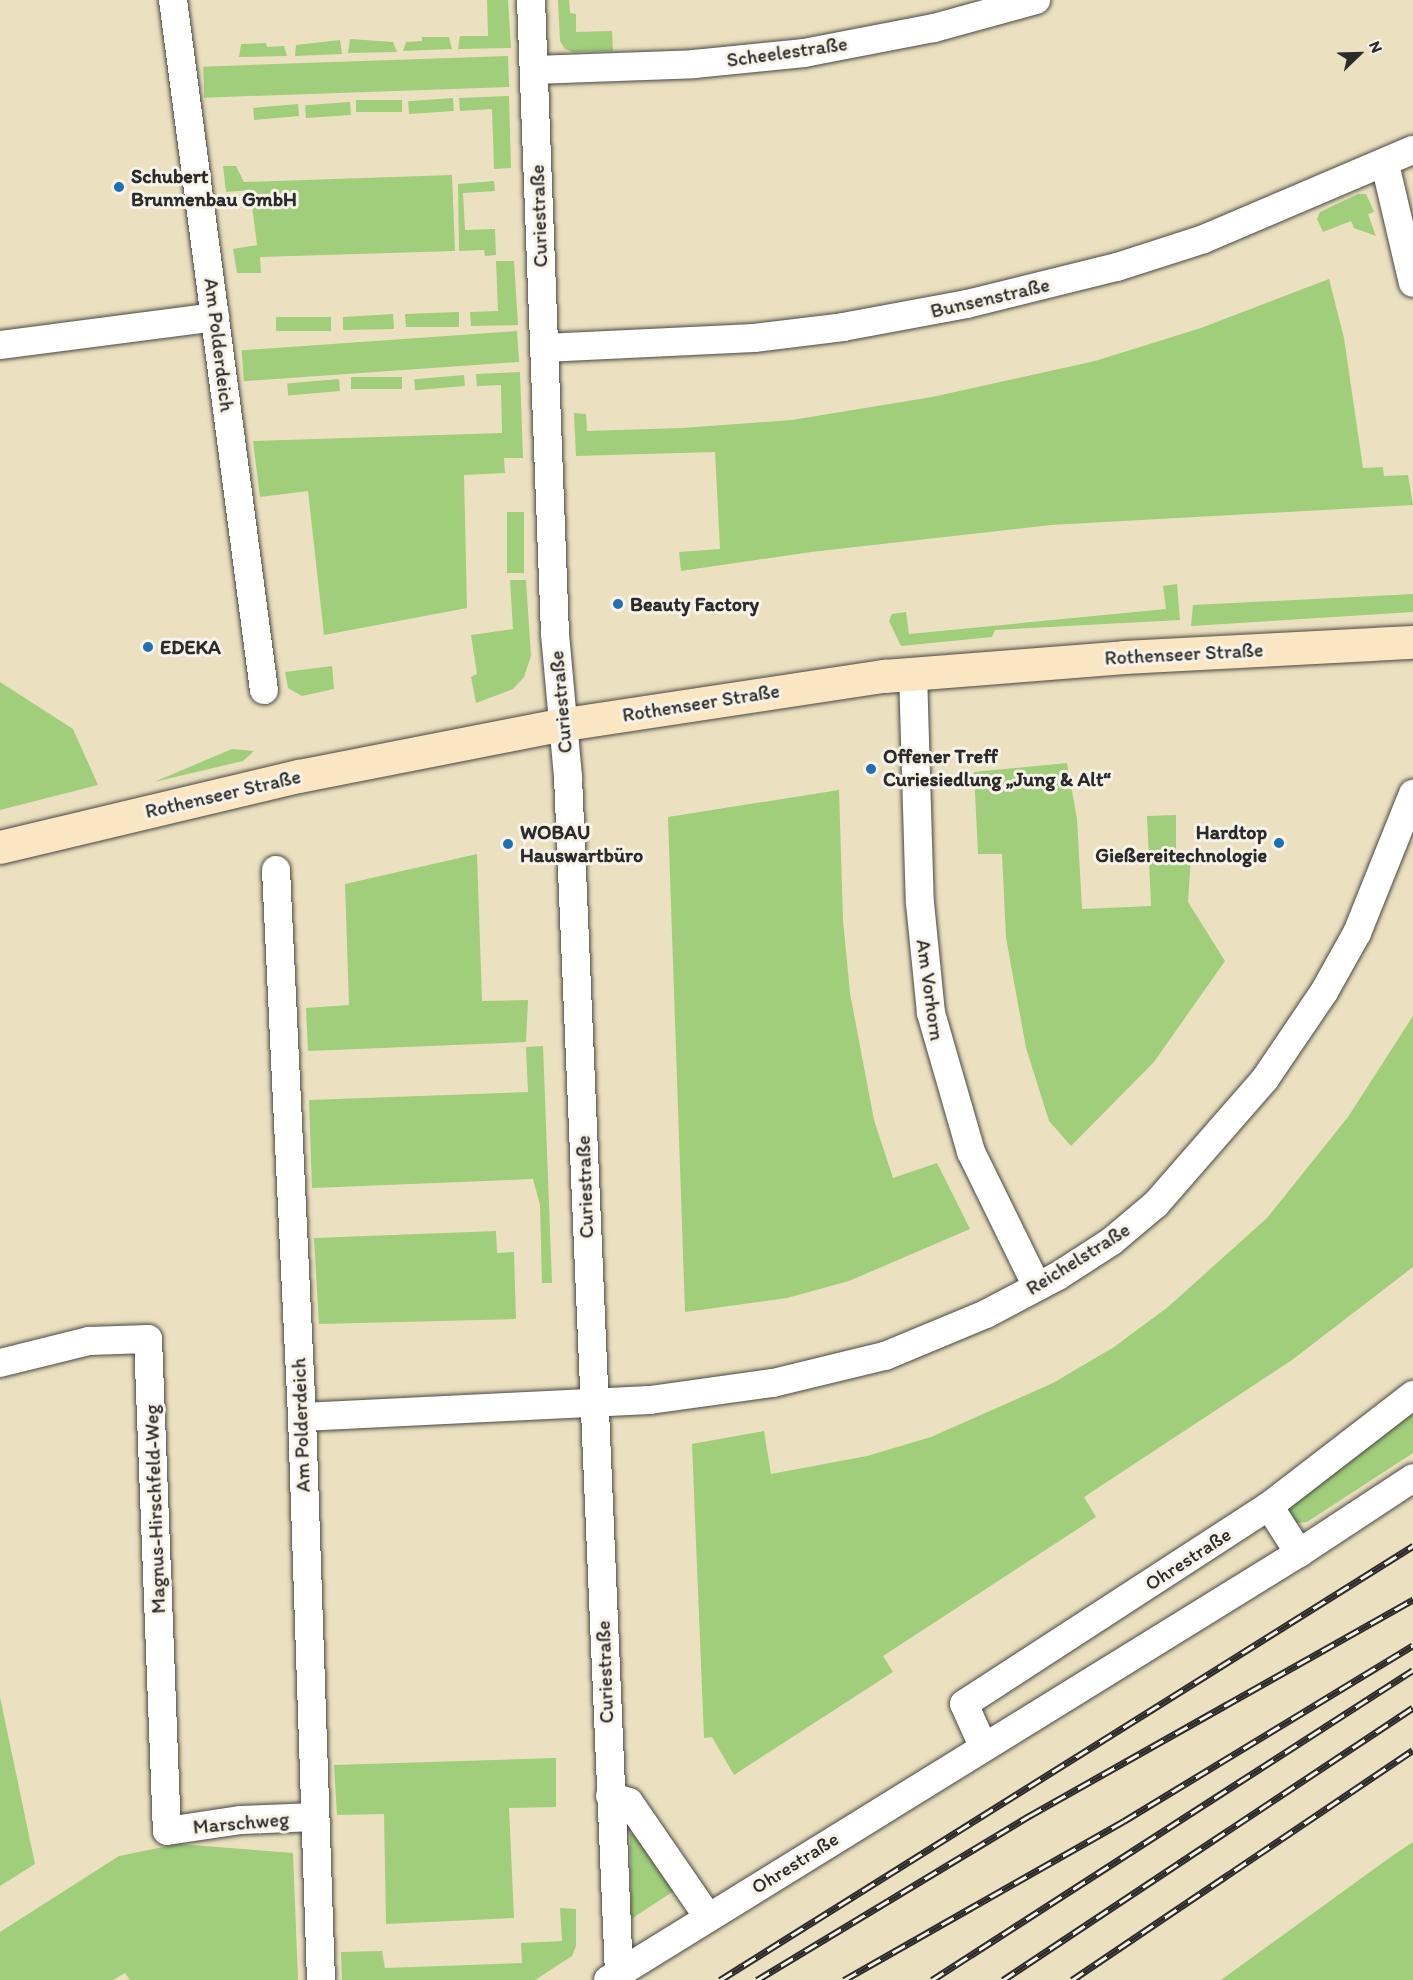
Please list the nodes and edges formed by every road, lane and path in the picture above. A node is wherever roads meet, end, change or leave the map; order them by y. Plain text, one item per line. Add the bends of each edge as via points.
1 (173, 0) edge
2 (531, 0) edge
3 (1036, 0) edge
4 (534, 70) junction
5 (1413, 150) edge
6 (1385, 164) junction
7 (1413, 283) edge
8 (216, 317) junction
9 (0, 345) edge
10 (544, 348) junction
11 (1413, 642) edge
12 (913, 673) junction
13 (264, 690) dead end
14 (565, 724) junction
15 (1413, 794) edge
16 (0, 847) edge
17 (276, 870) dead end
18 (1037, 1287) junction
19 (0, 1363) edge
20 (1413, 1395) edge
21 (595, 1403) junction
22 (302, 1417) junction
23 (1413, 1478) edge
24 (1269, 1506) junction
25 (1299, 1553) junction
26 (983, 1746) junction
27 (610, 1797) junction
28 (315, 1817) junction
29 (167, 1831) joint
30 (708, 1917) junction
31 (613, 1976) edge
32 (321, 1980) edge

1 - 8 street, Am Polderdeich
2 - 4 street, Curiestraße
3 - 4 street, Scheelestraße via 934,28 804,53 683,64
4 - 10 street, Curiestraße
5 - 6 street, Bunsenstraße
6 - 7 street
6 - 10 street, Bunsenstraße via 1182,247 967,304 843,327 754,338
8 - 9 street
8 - 13 street, Am Polderdeich
10 - 14 street, Curiestraße via 555,634
11 - 12 street, Rothenseer Straße
12 - 14 street, Rothenseer Straße
12 - 18 street, Am Vorhorn via 920,903 933,1022 971,1152
14 - 16 street, Rothenseer Straße via 299,777
14 - 21 street, Curiestraße
15 - 18 street, Reichelstraße via 1357,933 1265,1079 1156,1204 1103,1247
17 - 22 street, Am Polderdeich
18 - 21 street, Reichelstraße via 932,1338 837,1370 707,1394
19 - 29 street, Magnus-Hirschfeld-Weg via 89,1341 148,1339
20 - 24 street, Ohrestraße
21 - 22 street
21 - 27 street, Curiestraße
22 - 28 street, Am Polderdeich
23 - 25 street, Ohrestraße
24 - 25 street
24 - 26 street, Ohrestraße via 964,1704
25 - 26 street, Ohrestraße
26 - 30 street, Ohrestraße
27 - 30 street via 629,1802
27 - 31 street, Curiestraße
28 - 29 street, Marschweg via 241,1820
28 - 32 street, Am Polderdeich
30 - 31 street, Ohrestraße

